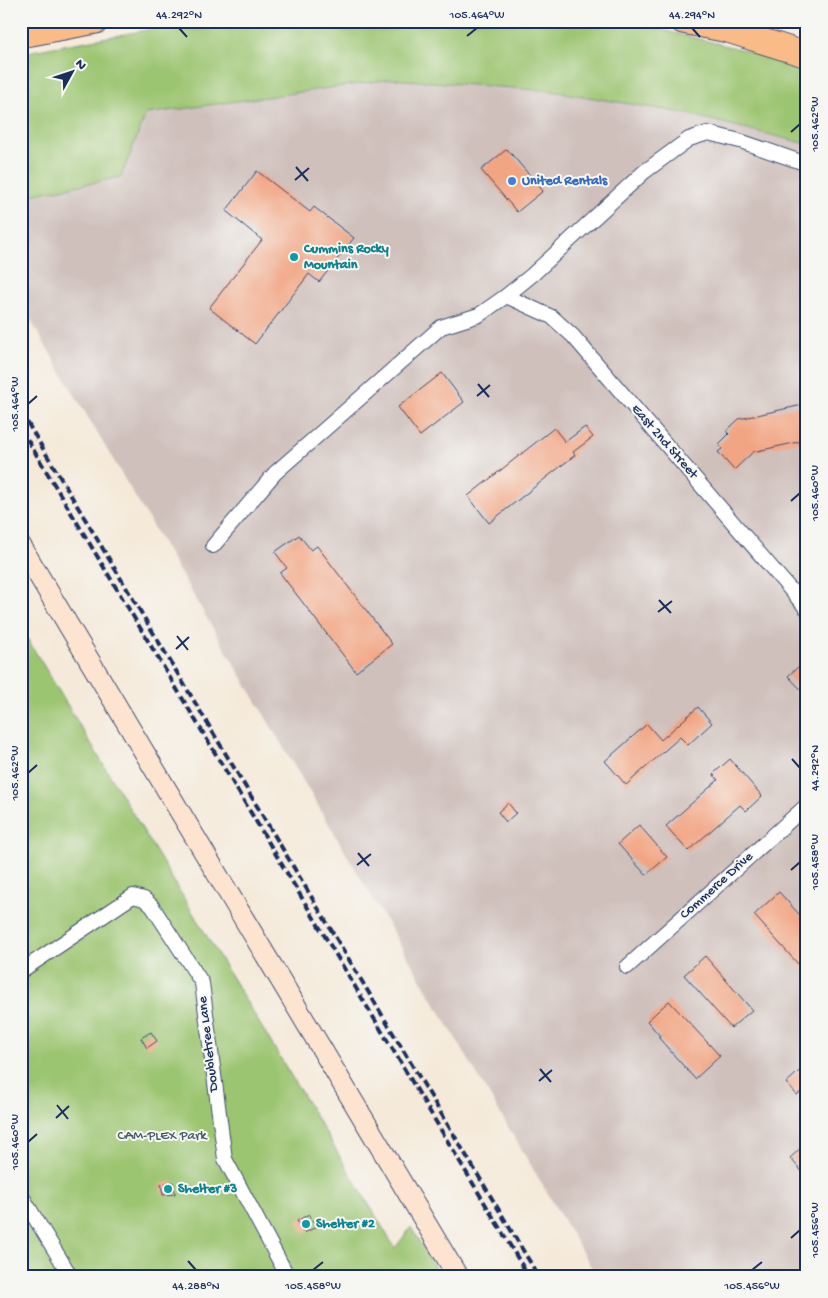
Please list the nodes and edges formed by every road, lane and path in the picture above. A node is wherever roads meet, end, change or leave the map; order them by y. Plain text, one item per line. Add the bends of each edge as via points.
1 (96, 21) edge
2 (683, 21) edge
3 (21, 34) edge
4 (807, 55) edge
5 (807, 164) edge
6 (506, 296) junction
7 (21, 546) edge
8 (213, 546) dead end
9 (807, 586) edge
10 (796, 596) junction
11 (807, 609) edge
12 (807, 805) edge
13 (627, 966) dead end
14 (21, 970) edge
15 (21, 1195) edge
16 (71, 1277) edge
17 (288, 1277) edge
18 (458, 1277) edge

1 - 3 highway
2 - 4 highway via 728,30
5 - 6 street via 708,133 689,139 644,172
6 - 8 street via 479,315 441,327 275,473
6 - 10 street, East 2nd Street via 552,317 574,336
7 - 18 main road
9 - 10 street
10 - 11 street, East 2nd Street
12 - 13 street, Commerce Drive
14 - 17 street, Doubletree Lane via 133,896 152,906 202,983 224,1159
15 - 16 street

